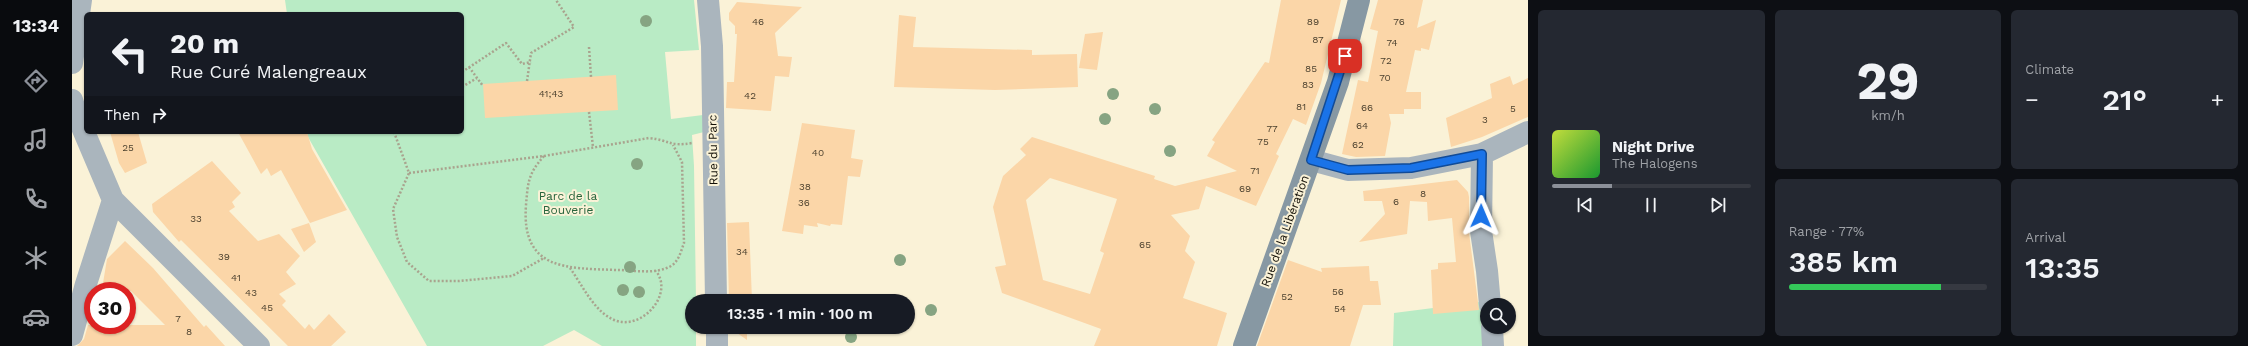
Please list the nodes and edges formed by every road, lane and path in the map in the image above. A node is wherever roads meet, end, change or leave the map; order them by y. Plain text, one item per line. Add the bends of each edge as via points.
1 (81, 0) edge
2 (556, 0) edge
3 (708, 0) edge
4 (1359, 0) edge
5 (589, 47) dead end
6 (531, 62) junction
7 (72, 63) edge
8 (469, 67) junction
9 (464, 71) edge
10 (591, 77) dead end
11 (477, 78) junction
12 (527, 81) dead end
13 (464, 86) edge
14 (484, 86) dead end
15 (74, 107) edge
16 (589, 112) dead end
17 (84, 131) edge
18 (1528, 132) edge
19 (85, 134) edge
20 (395, 134) edge
21 (692, 143) dead end
22 (673, 145) junction
23 (593, 147) junction
24 (1482, 154) junction
25 (544, 156) junction
26 (1311, 160) junction
27 (409, 173) junction
28 (113, 200) junction
29 (544, 258) junction
30 (570, 268) junction
31 (656, 271) junction
32 (716, 294) edge
33 (1489, 298) edge
34 (717, 334) edge
35 (1492, 334) edge
36 (72, 335) edge
37 (259, 346) edge
38 (717, 346) edge
39 (1244, 346) edge
40 (1493, 346) edge

1 - 7 street
2 - 6 path via 574,27 531,53
3 - 32 street, Rue du Parc via 712,46
4 - 26 street, Rue de la Libération via 1338,82
5 - 10 path
6 - 8 path via 522,64 506,43
6 - 12 path
8 - 9 path
8 - 11 path
11 - 13 path
11 - 14 path
15 - 17 street
16 - 23 path
18 - 24 street
19 - 28 street
20 - 27 path
21 - 22 path
22 - 23 path via 649,138
22 - 31 path via 682,162 684,243 680,255 672,265
23 - 25 path
24 - 26 street via 1403,168 1348,170
24 - 33 street via 1481,231
25 - 27 path
25 - 29 path via 528,179 526,210 531,245
26 - 39 street, Rue de la Libération
27 - 29 path via 393,209 397,237 407,262 430,281 512,276
28 - 36 street
28 - 37 street
29 - 30 path via 554,264
30 - 31 path
30 - 31 path via 600,310 617,321 630,322 648,313 657,303 662,280
34 - 38 street
35 - 40 street

